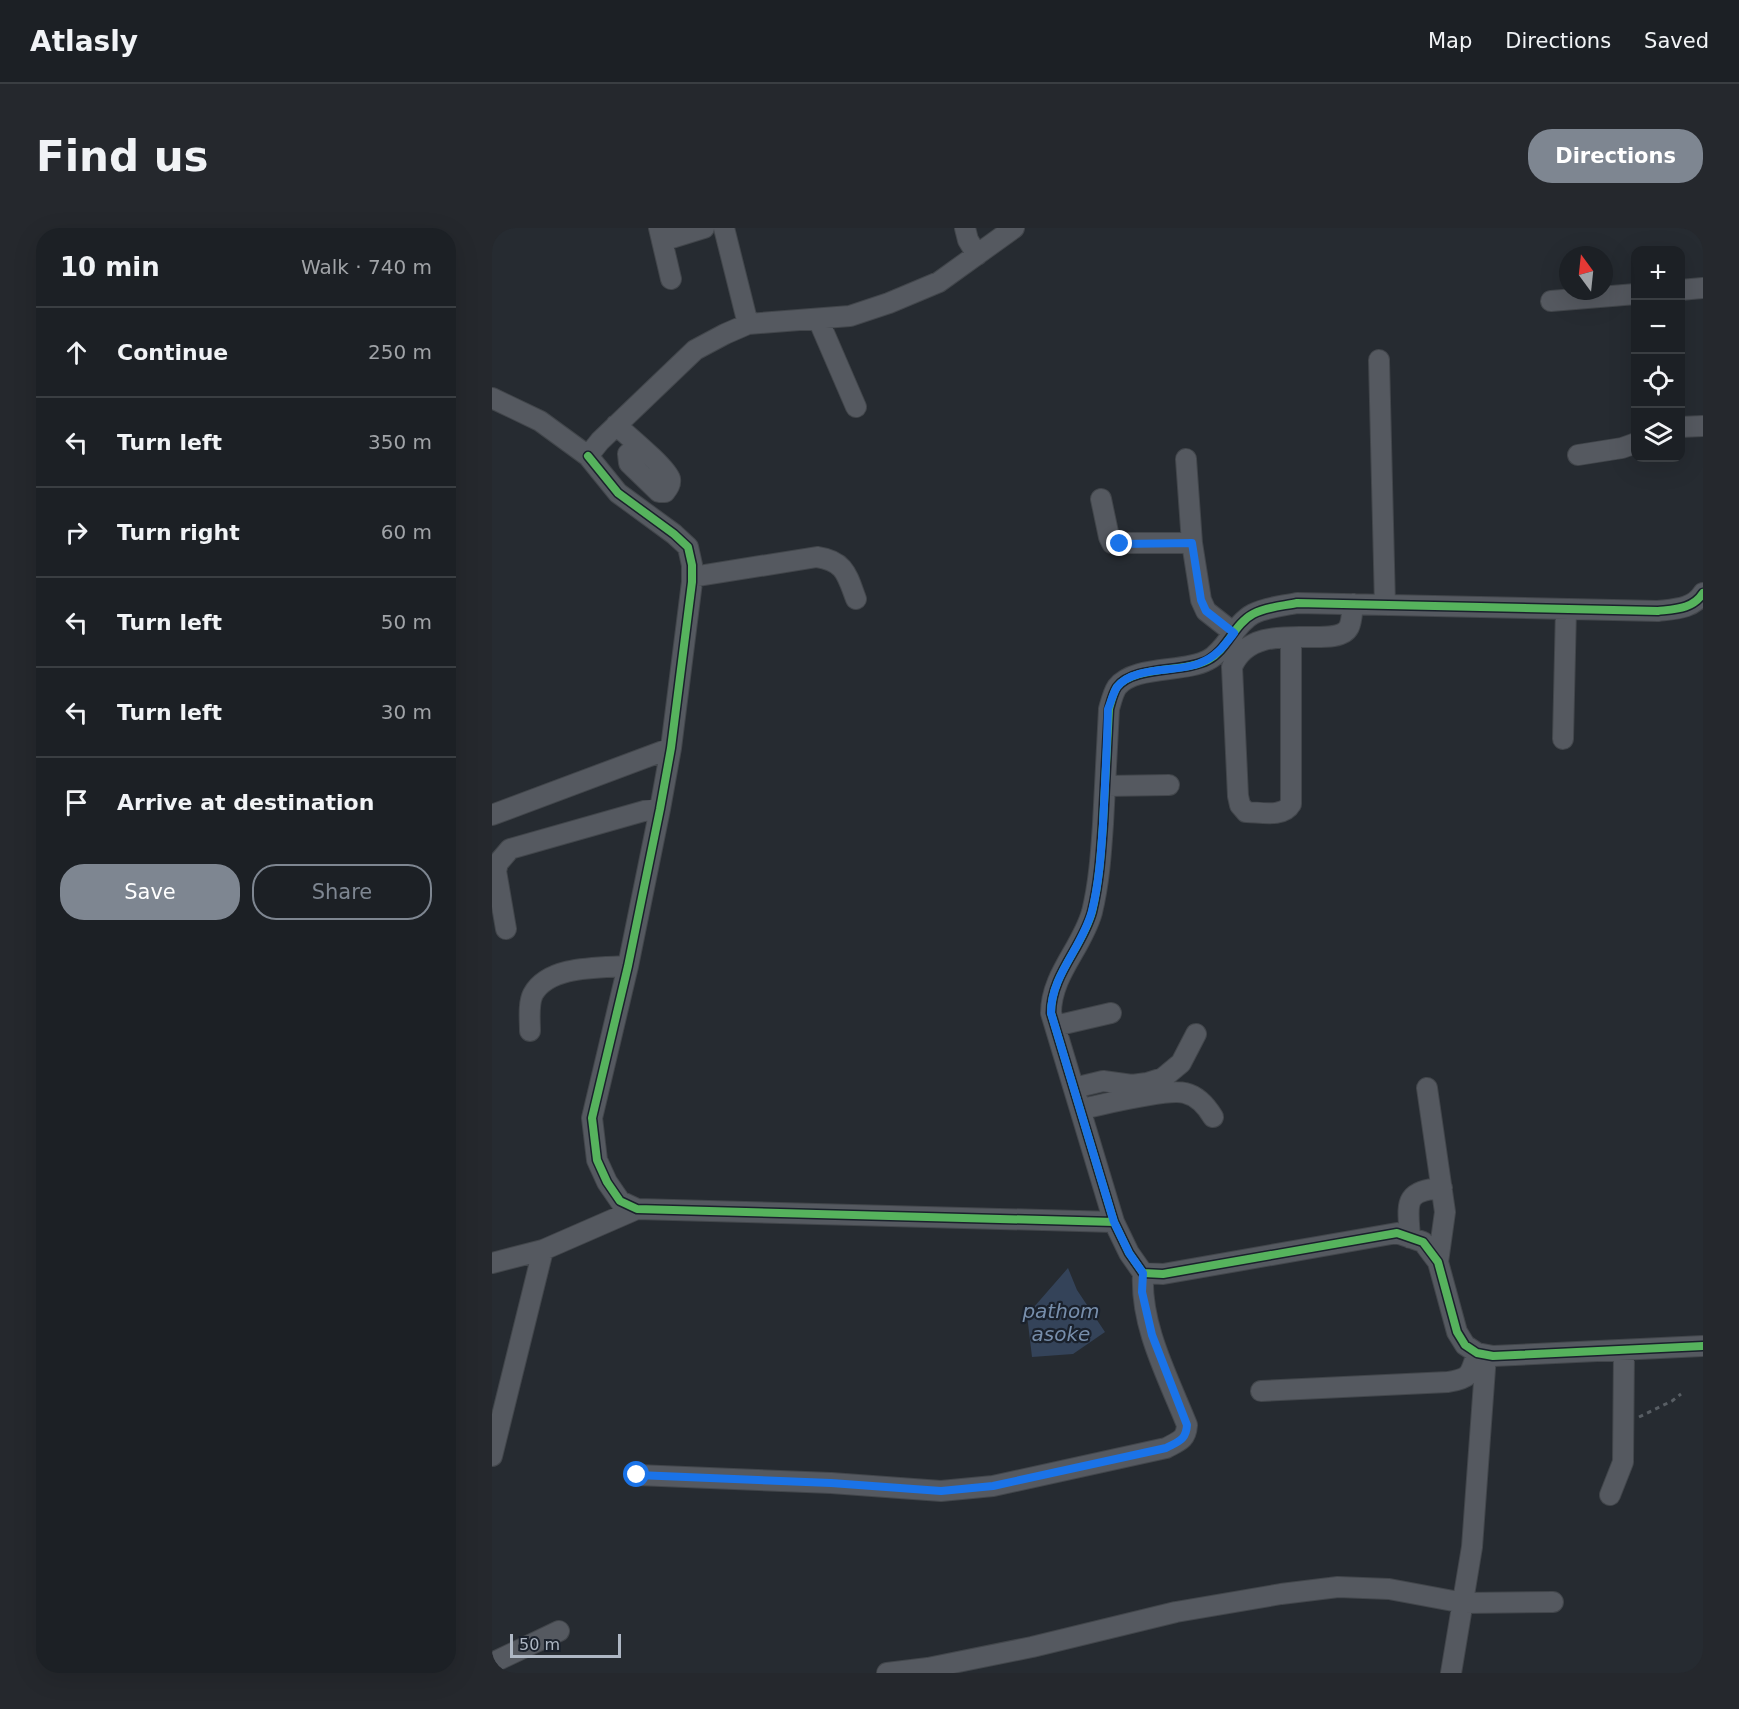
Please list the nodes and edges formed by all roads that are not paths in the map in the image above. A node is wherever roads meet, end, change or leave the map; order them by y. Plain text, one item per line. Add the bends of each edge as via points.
1 (704, 228) edge
2 (724, 228) edge
3 (965, 228) edge
4 (1014, 228) edge
5 (660, 235) edge
6 (977, 255) junction
7 (671, 279) dead end
8 (1703, 288) edge
9 (1685, 290) edge
10 (1631, 294) edge
11 (1551, 301) dead end
12 (818, 319) junction
13 (748, 324) junction
14 (1379, 360) dead end
15 (492, 398) edge
16 (856, 406) dead end
17 (616, 425) junction
18 (1703, 426) edge
19 (1685, 427) edge
20 (638, 445) dead end
21 (1631, 445) edge
22 (1578, 455) dead end
23 (588, 456) junction
24 (1186, 459) dead end
25 (1101, 499) dead end
26 (1192, 543) junction
27 (692, 577) junction
28 (1703, 593) edge
29 (856, 599) dead end
30 (1353, 604) junction
31 (1385, 604) junction
32 (1566, 609) junction
33 (1234, 633) junction
34 (1291, 638) junction
35 (1563, 739) dead end
36 (671, 748) junction
37 (1169, 785) dead end
38 (1105, 786) junction
39 (660, 809) junction
40 (492, 815) edge
41 (506, 929) dead end
42 (628, 966) junction
43 (1111, 1013) dead end
44 (1055, 1026) junction
45 (530, 1031) dead end
46 (1196, 1034) dead end
47 (1074, 1088) junction
48 (1427, 1088) dead end
49 (1081, 1108) junction
50 (1213, 1117) dead end
51 (1442, 1188) junction
52 (637, 1209) junction
53 (1114, 1222) junction
54 (1410, 1238) junction
55 (543, 1250) junction
56 (1438, 1262) junction
57 (492, 1263) edge
58 (1143, 1273) junction
59 (1703, 1346) edge
60 (1624, 1350) junction
61 (1482, 1354) junction
62 (1261, 1391) dead end
63 (492, 1456) edge
64 (637, 1475) dead end
65 (1610, 1495) dead end
66 (1553, 1602) dead end
67 (1464, 1603) junction
68 (559, 1631) dead end
69 (492, 1663) edge
70 (1003, 1663) edge
71 (887, 1673) edge
72 (1451, 1673) edge

1 - 5 street
2 - 13 street
3 - 6 street
4 - 6 street
5 - 7 street
6 - 12 street via 939,282 889,303 850,316
8 - 9 street
10 - 11 street
12 - 13 street
12 - 16 street
13 - 17 street via 695,350
14 - 31 street
15 - 23 street via 540,421
17 - 20 street
17 - 23 street
18 - 19 street
21 - 22 street
23 - 27 street via 618,493 688,547
24 - 26 street
25 - 26 street via 1112,543
26 - 33 street via 1206,611
27 - 29 street via 817,557 839,564 847,573
27 - 36 street
28 - 32 street via 1686,608
30 - 31 street
30 - 33 street via 1297,603 1273,607 1251,615
30 - 34 street via 1344,633
31 - 32 street
32 - 35 street
33 - 38 street via 1210,659 1197,665 1152,670 1117,687 1108,709
34 - 34 street via 1291,804 1282,813 1246,812 1238,796 1232,667 1242,649 1250,644 1263,639
36 - 39 street
36 - 40 street
37 - 38 street
38 - 44 street via 1100,873 1091,913 1051,998
39 - 41 street via 510,849 496,871
39 - 42 street
42 - 45 street via 550,977 533,994
42 - 52 street via 592,1118 597,1160 607,1182 620,1200
43 - 44 street
44 - 47 street
46 - 47 street via 1181,1063 1162,1078 1132,1085 1103,1081
47 - 49 street
48 - 51 street
49 - 50 street via 1184,1092 1206,1106
49 - 53 street
51 - 54 street via 1424,1190 1410,1200
51 - 56 street via 1445,1212
52 - 53 street
52 - 55 street
53 - 58 street
54 - 56 street via 1423,1242
54 - 58 street via 1396,1233 1163,1274
55 - 57 street
55 - 63 street
56 - 61 street via 1457,1332 1465,1345
58 - 64 street via 1142,1292 1152,1335 1187,1425 1180,1441 1166,1448 993,1486 941,1491
59 - 60 street
60 - 61 street
60 - 65 street via 1623,1462
61 - 62 street via 1464,1380
61 - 67 street via 1472,1547
66 - 67 street
67 - 70 street via 1389,1589 1338,1587 1281,1594 1176,1612
67 - 72 street
68 - 69 street
70 - 71 street

